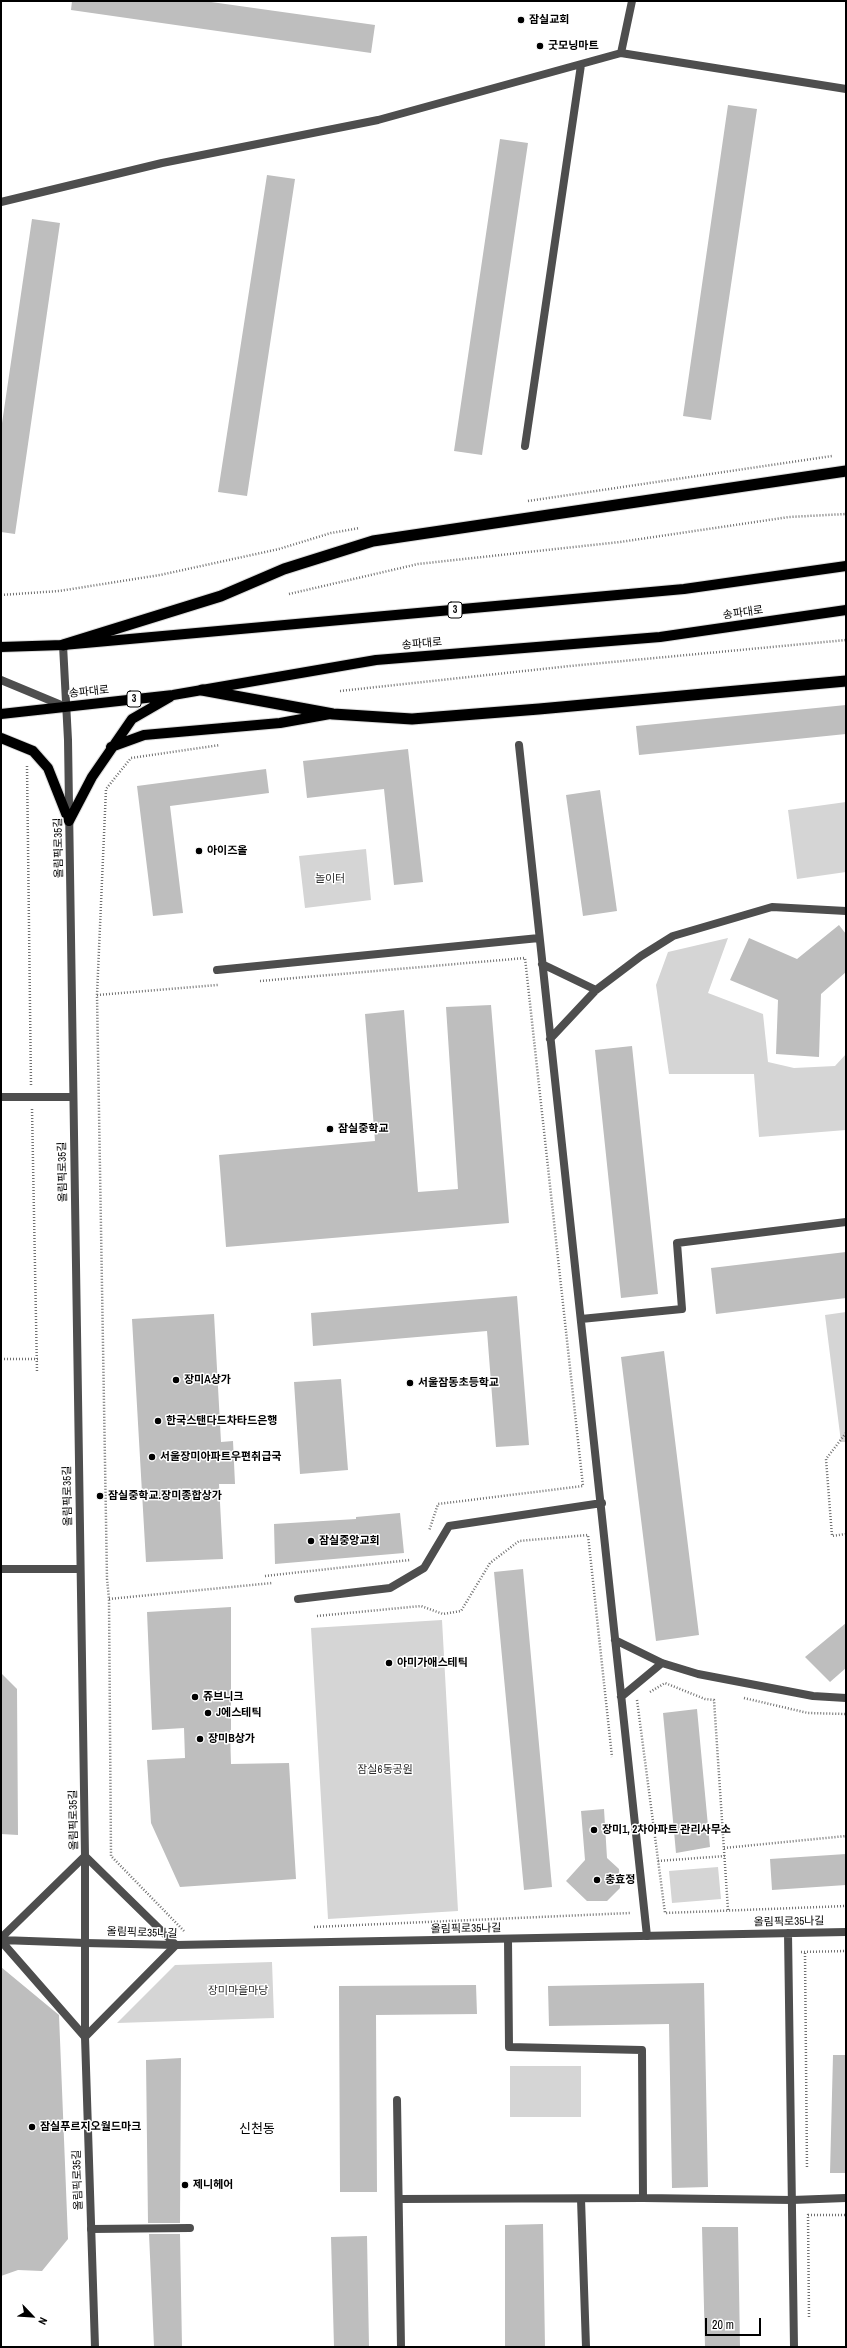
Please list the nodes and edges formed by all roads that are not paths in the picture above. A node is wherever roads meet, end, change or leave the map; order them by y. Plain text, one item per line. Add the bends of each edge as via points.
1 (632, 1) edge
2 (621, 53) junction
3 (581, 65) junction
4 (846, 89) edge
5 (1, 202) edge
6 (525, 446) dead end
7 (846, 470) edge
8 (846, 566) edge
9 (846, 610) edge
10 (63, 645) junction
11 (1, 647) edge
12 (1, 680) edge
13 (846, 681) edge
14 (202, 690) junction
15 (173, 695) junction
16 (66, 707) junction
17 (1, 714) edge
18 (333, 714) junction
19 (1, 738) edge
20 (519, 745) dead end
21 (111, 747) junction
22 (69, 822) junction
23 (846, 911) edge
24 (539, 938) junction
25 (542, 964) junction
26 (217, 970) dead end
27 (596, 990) junction
28 (550, 1039) junction
29 (73, 1097) junction
30 (1, 1098) edge
31 (846, 1222) edge
32 (581, 1319) junction
33 (602, 1503) junction
34 (80, 1568) junction
35 (1, 1569) edge
36 (298, 1599) dead end
37 (615, 1640) junction
38 (662, 1663) junction
39 (622, 1698) junction
40 (846, 1698) edge
41 (85, 1856) junction
42 (846, 1932) edge
43 (788, 1933) junction
44 (647, 1936) junction
45 (508, 1939) junction
46 (1, 1940) edge
47 (86, 1943) junction
48 (176, 1946) junction
49 (85, 2037) junction
50 (397, 2100) dead end
51 (644, 2198) junction
52 (846, 2198) edge
53 (399, 2199) junction
54 (581, 2199) junction
55 (792, 2200) junction
56 (190, 2228) dead end
57 (91, 2229) junction
58 (95, 2347) edge
59 (401, 2347) edge
60 (586, 2347) edge
61 (794, 2347) edge

1 - 2 street
2 - 3 street
2 - 4 street
3 - 5 street via 378,120 162,163
3 - 6 street
7 - 10 highway via 373,540 284,569 222,596
8 - 10 main road, 3 via 684,589
9 - 14 main road, 송파대로 / 3 via 660,637 376,660
10 - 11 main road, 3
10 - 16 street, 올림픽로35길
12 - 16 street
13 - 18 highway via 412,719
14 - 15 main road, 송파대로 / 3
14 - 18 highway
15 - 16 main road, 송파대로 / 3
15 - 21 main road via 132,719
16 - 17 main road, 송파대로 / 3
16 - 22 street, 올림픽로35길
18 - 21 main road via 280,723 144,735
19 - 22 main road via 33,751 48,768
20 - 24 street
21 - 22 main road
22 - 29 street, 올림픽로35길
23 - 27 street via 772,907 716,922 673,936
24 - 25 street
24 - 26 street
25 - 27 street
25 - 28 street
27 - 28 street
28 - 32 street
29 - 30 street
29 - 34 street, 올림픽로35길
31 - 32 street via 676,1243 682,1309
32 - 33 street
33 - 36 street via 449,1526 424,1568 390,1588
33 - 37 street
34 - 35 street
34 - 41 street, 올림픽로35길
37 - 38 street
37 - 39 street
38 - 39 street
38 - 40 street via 698,1674 744,1683 813,1696
39 - 44 street
41 - 46 street
41 - 47 street, 올림픽로35길
41 - 48 street
42 - 43 street, 올림픽로35나길
43 - 44 street, 올림픽로35나길
43 - 55 street
44 - 45 street, 올림픽로35나길
45 - 48 street, 올림픽로35나길
45 - 51 street via 509,2047 642,2050
46 - 47 street, 올림픽로35나길
46 - 49 street
47 - 48 street, 올림픽로35나길
47 - 49 street, 올림픽로35길
48 - 49 street
49 - 57 street, 올림픽로35길
50 - 53 street
51 - 54 street
51 - 55 street
52 - 55 street
53 - 54 street
53 - 59 street
54 - 60 street
55 - 61 street
56 - 57 street
57 - 58 street, 올림픽로35길

